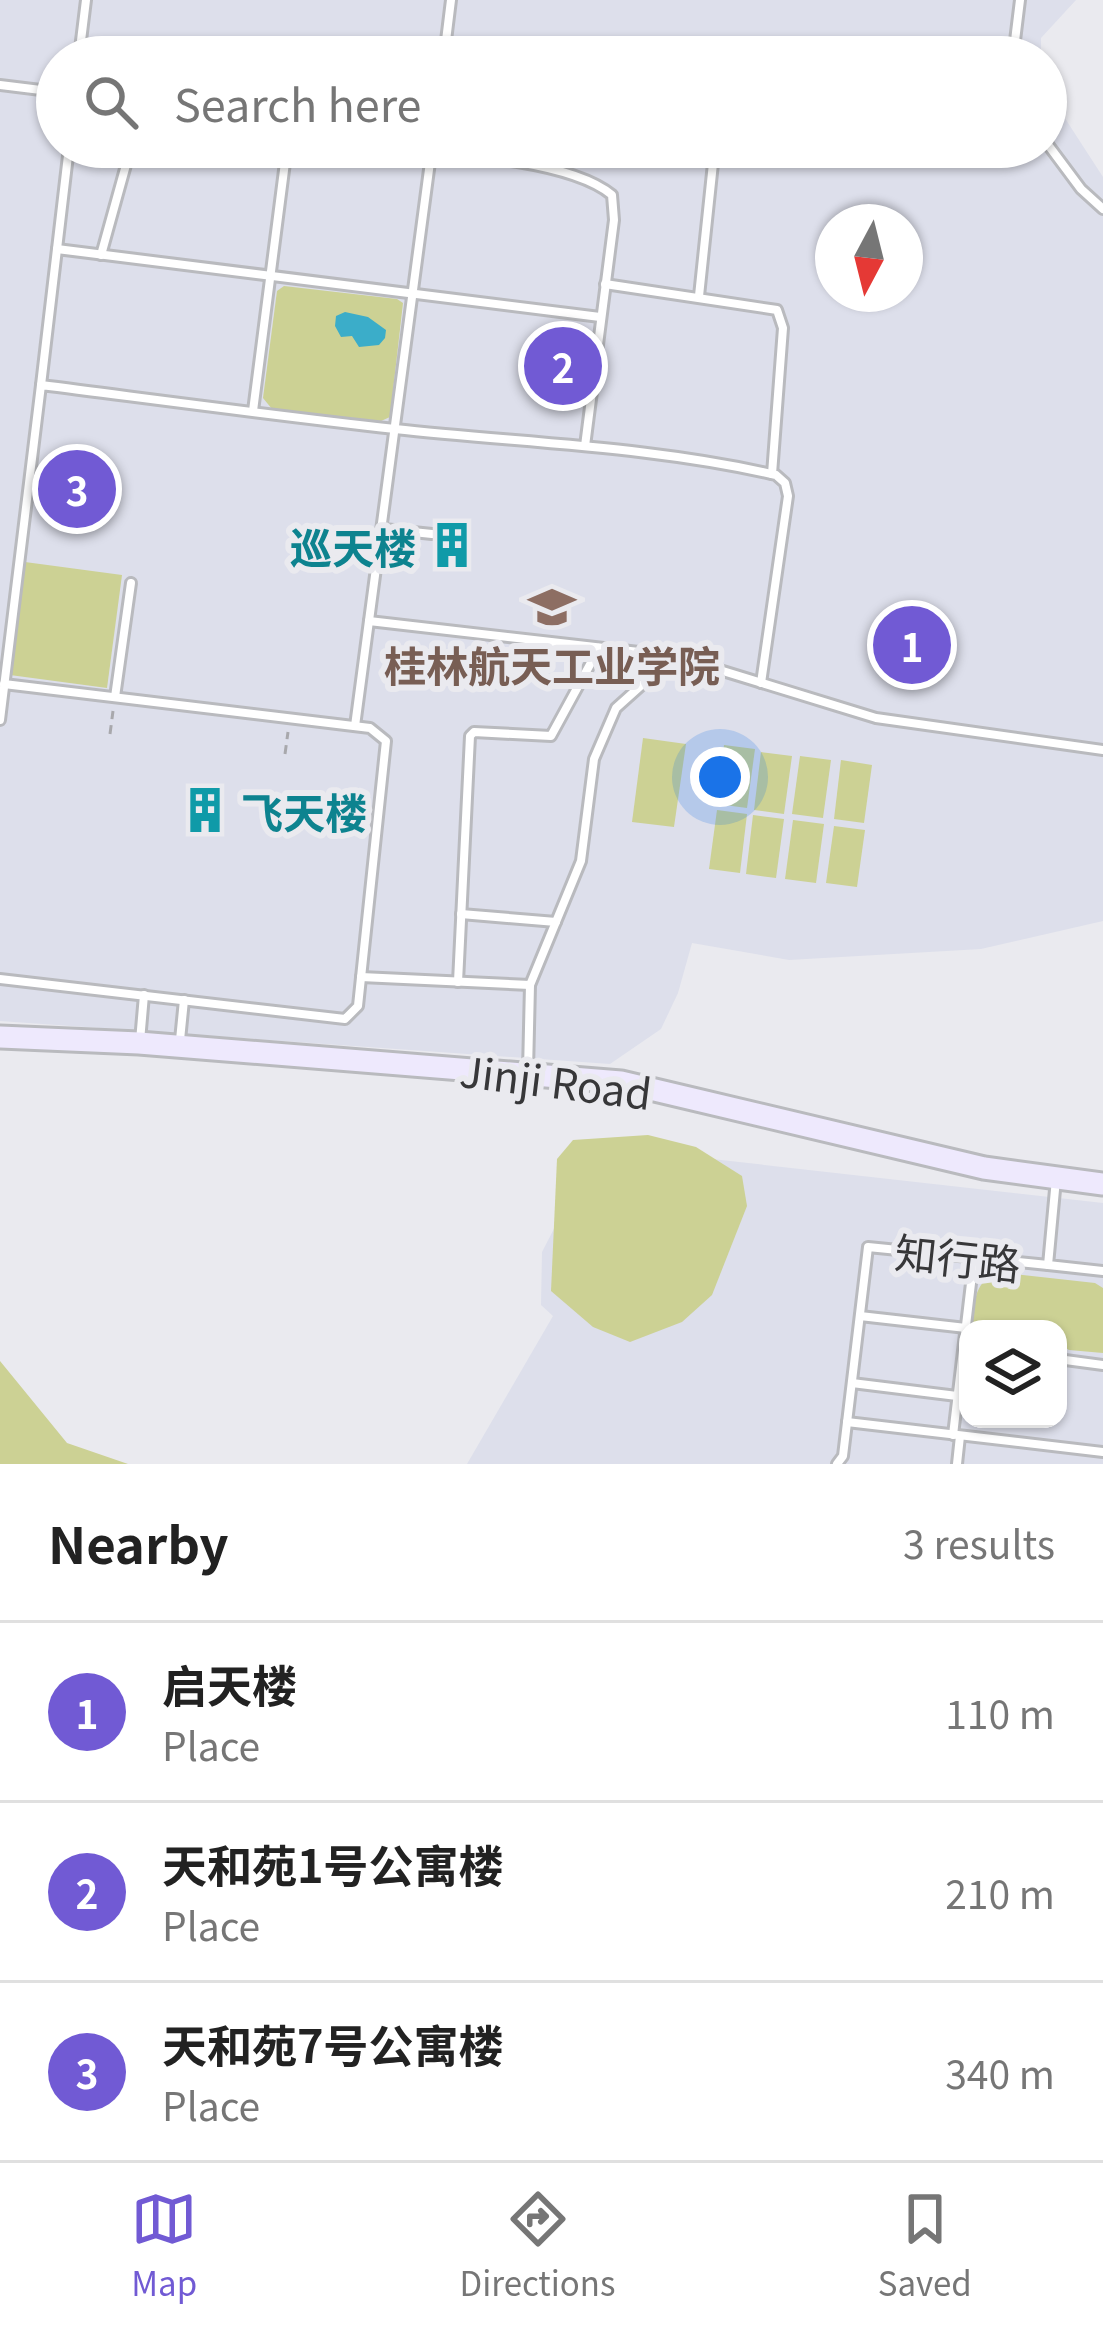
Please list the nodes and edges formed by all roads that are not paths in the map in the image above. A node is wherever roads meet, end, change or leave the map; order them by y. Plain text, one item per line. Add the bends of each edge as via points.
1 (86, 0) edge
2 (451, 0) edge
3 (1020, 0) edge
4 (82, 36) edge
5 (447, 36) edge
6 (1016, 36) edge
7 (0, 85) edge
8 (36, 89) edge
9 (67, 168) edge
10 (125, 168) edge
11 (284, 168) edge
12 (429, 168) edge
13 (547, 168) edge
14 (713, 168) edge
15 (1065, 168) edge
16 (1103, 209) edge
17 (57, 249) junction
18 (101, 255) junction
19 (269, 276) junction
20 (604, 284) junction
21 (413, 294) junction
22 (700, 296) junction
23 (600, 317) junction
24 (41, 385) junction
25 (253, 411) junction
26 (397, 430) junction
27 (584, 446) junction
28 (772, 474) junction
29 (384, 529) junction
30 (431, 534) dead end
31 (131, 583) dead end
32 (369, 621) junction
33 (598, 648) junction
34 (674, 656) junction
35 (761, 683) junction
36 (4, 684) junction
37 (115, 697) junction
38 (0, 720) edge
39 (355, 726) junction
40 (1103, 750) edge
41 (461, 914) junction
42 (556, 922) junction
43 (361, 976) junction
44 (0, 979) edge
45 (458, 982) junction
46 (530, 986) junction
47 (144, 995) junction
48 (184, 1000) junction
49 (0, 1037) edge
50 (140, 1043) junction
51 (180, 1046) junction
52 (528, 1072) junction
53 (1056, 1179) junction
54 (1103, 1184) edge
55 (974, 1258) junction
56 (1048, 1265) junction
57 (1103, 1271) edge
58 (860, 1316) junction
59 (967, 1320) edge
60 (959, 1327) edge
61 (1067, 1360) edge
62 (1103, 1365) edge
63 (852, 1383) junction
64 (959, 1385) edge
65 (957, 1396) junction
66 (847, 1422) junction
67 (956, 1435) junction
68 (1103, 1453) edge
69 (837, 1464) edge
70 (957, 1464) edge

1 - 4 lane
2 - 5 lane
3 - 6 lane
7 - 8 lane
9 - 17 lane
10 - 18 lane
11 - 19 lane
12 - 21 lane
13 - 20 lane via 610,192 615,208
14 - 22 lane
15 - 16 lane
17 - 18 lane
17 - 24 lane
18 - 19 lane
19 - 21 lane
19 - 25 lane
20 - 22 lane
20 - 23 lane
21 - 23 lane
21 - 26 lane
22 - 28 lane via 767,306 782,319
23 - 27 lane
24 - 25 lane
24 - 36 lane
25 - 26 lane
26 - 27 lane
26 - 29 lane
27 - 28 lane
28 - 35 lane via 788,496
29 - 30 lane
29 - 32 lane
31 - 37 lane
32 - 33 lane
32 - 39 lane
33 - 34 lane
33 - 41 lane via 551,736 470,736
34 - 35 lane
34 - 42 lane via 610,717 592,768 581,861
35 - 40 lane via 876,718
36 - 37 lane
36 - 38 lane
37 - 39 lane
39 - 43 lane via 386,741
41 - 42 lane
41 - 45 lane
42 - 46 lane
43 - 45 lane
43 - 48 lane via 357,1010 344,1019
44 - 47 lane
45 - 46 lane
46 - 52 lane
47 - 48 lane
47 - 50 lane
48 - 51 lane
49 - 50 main road, Jinji Road
50 - 51 main road, Jinji Road
51 - 52 main road, Jinji Road
52 - 53 main road, Jinji Road via 620,1082
53 - 54 main road, Jinji Road
53 - 56 lane, 知行路
55 - 56 lane, 知行路
55 - 58 lane, 知行路 via 868,1246
55 - 59 lane
56 - 57 lane, 知行路
58 - 60 lane
58 - 63 lane
61 - 62 lane
63 - 65 lane
63 - 66 lane
64 - 65 lane
65 - 67 lane
66 - 67 lane
66 - 69 lane
67 - 68 lane
67 - 70 lane

